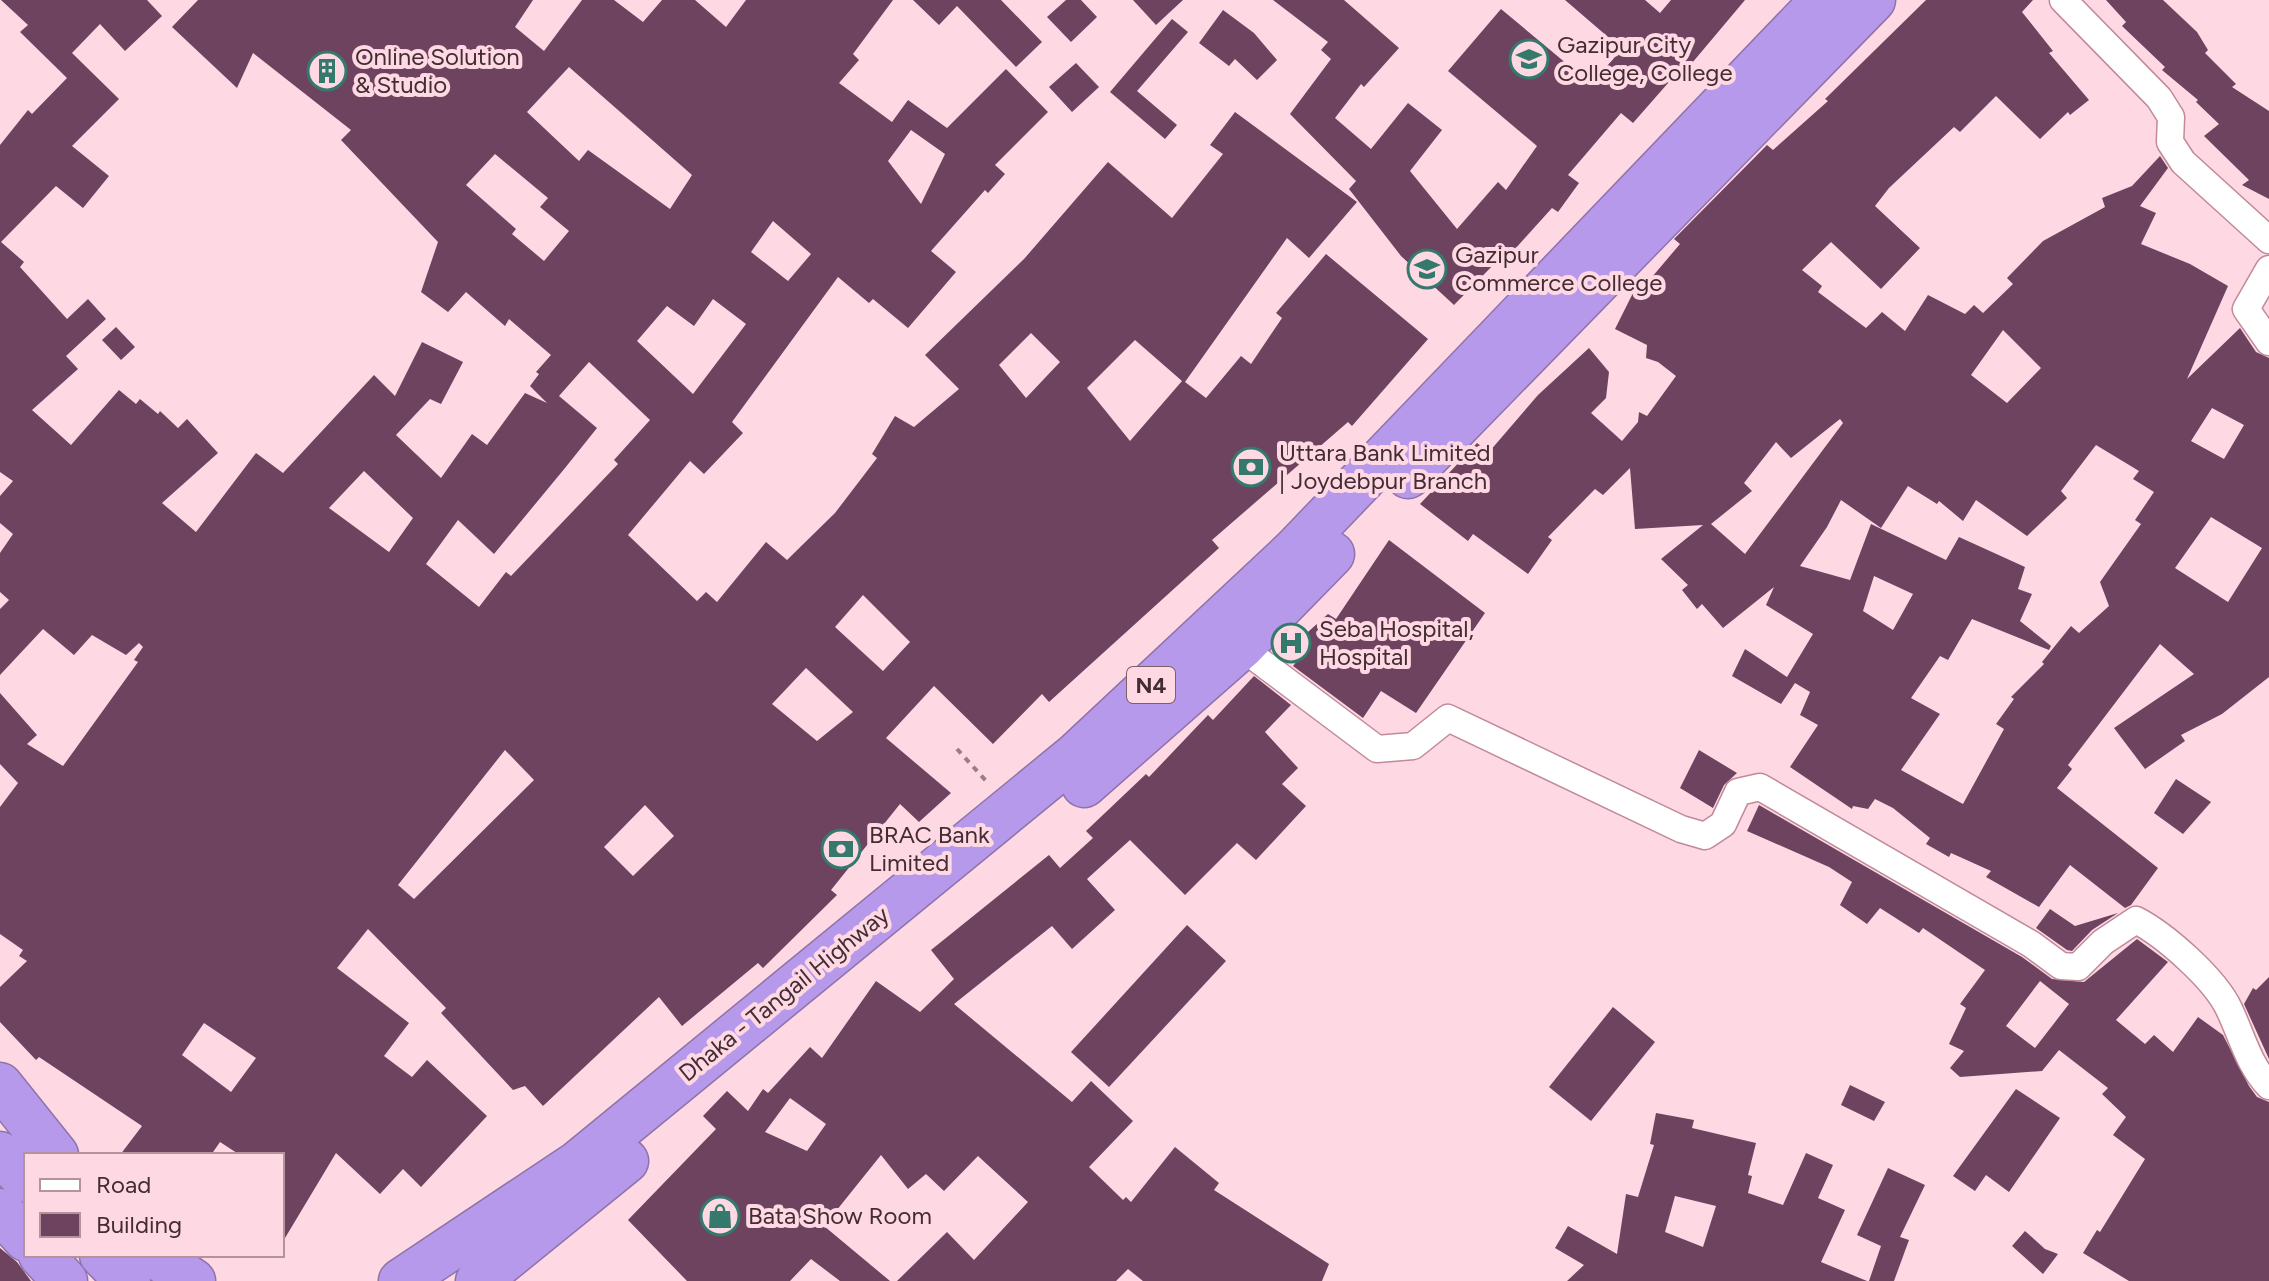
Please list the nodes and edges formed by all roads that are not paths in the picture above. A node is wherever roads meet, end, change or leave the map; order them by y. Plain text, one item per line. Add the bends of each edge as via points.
1 (1823, 0) edge
2 (1873, 0) edge
3 (2063, 0) edge
4 (2269, 240) edge
5 (2269, 269) edge
6 (2269, 342) edge
7 (1241, 647) junction
8 (0, 1085) edge
9 (2269, 1086) edge
10 (0, 1109) edge
11 (36, 1153) edge
12 (54, 1153) edge
13 (0, 1154) edge
14 (24, 1178) edge
15 (0, 1211) edge
16 (24, 1237) edge
17 (530, 1240) junction
18 (43, 1257) edge
19 (104, 1257) edge
20 (155, 1257) edge
21 (156, 1257) edge
22 (65, 1281) edge
23 (128, 1281) edge
24 (179, 1281) edge
25 (193, 1281) edge
26 (401, 1281) edge
27 (478, 1281) edge
28 (507, 1281) edge

1 - 26 highway, Dhaka - Tangail Highway / N4 via 1294,551 1076,755 578,1163
2 - 7 highway, Dhaka - Tangail Highway / N4
3 - 4 street via 2159,98 2171,117 2170,142 2183,162
5 - 6 street via 2246,309
7 - 9 street via 1377,749 1413,746 1448,718 1705,836 1723,824 1738,792 1760,787 2061,966 2078,967 2136,920 2196,968 2229,1007 2240,1042
7 - 17 highway, Dhaka - Tangail Highway / N4 via 1118,757
8 - 12 highway
10 - 11 highway
13 - 14 highway
15 - 16 highway
17 - 27 highway, Dhaka - Tangail Highway / N4
17 - 28 highway
18 - 22 highway
19 - 23 highway
20 - 24 highway
21 - 25 highway

